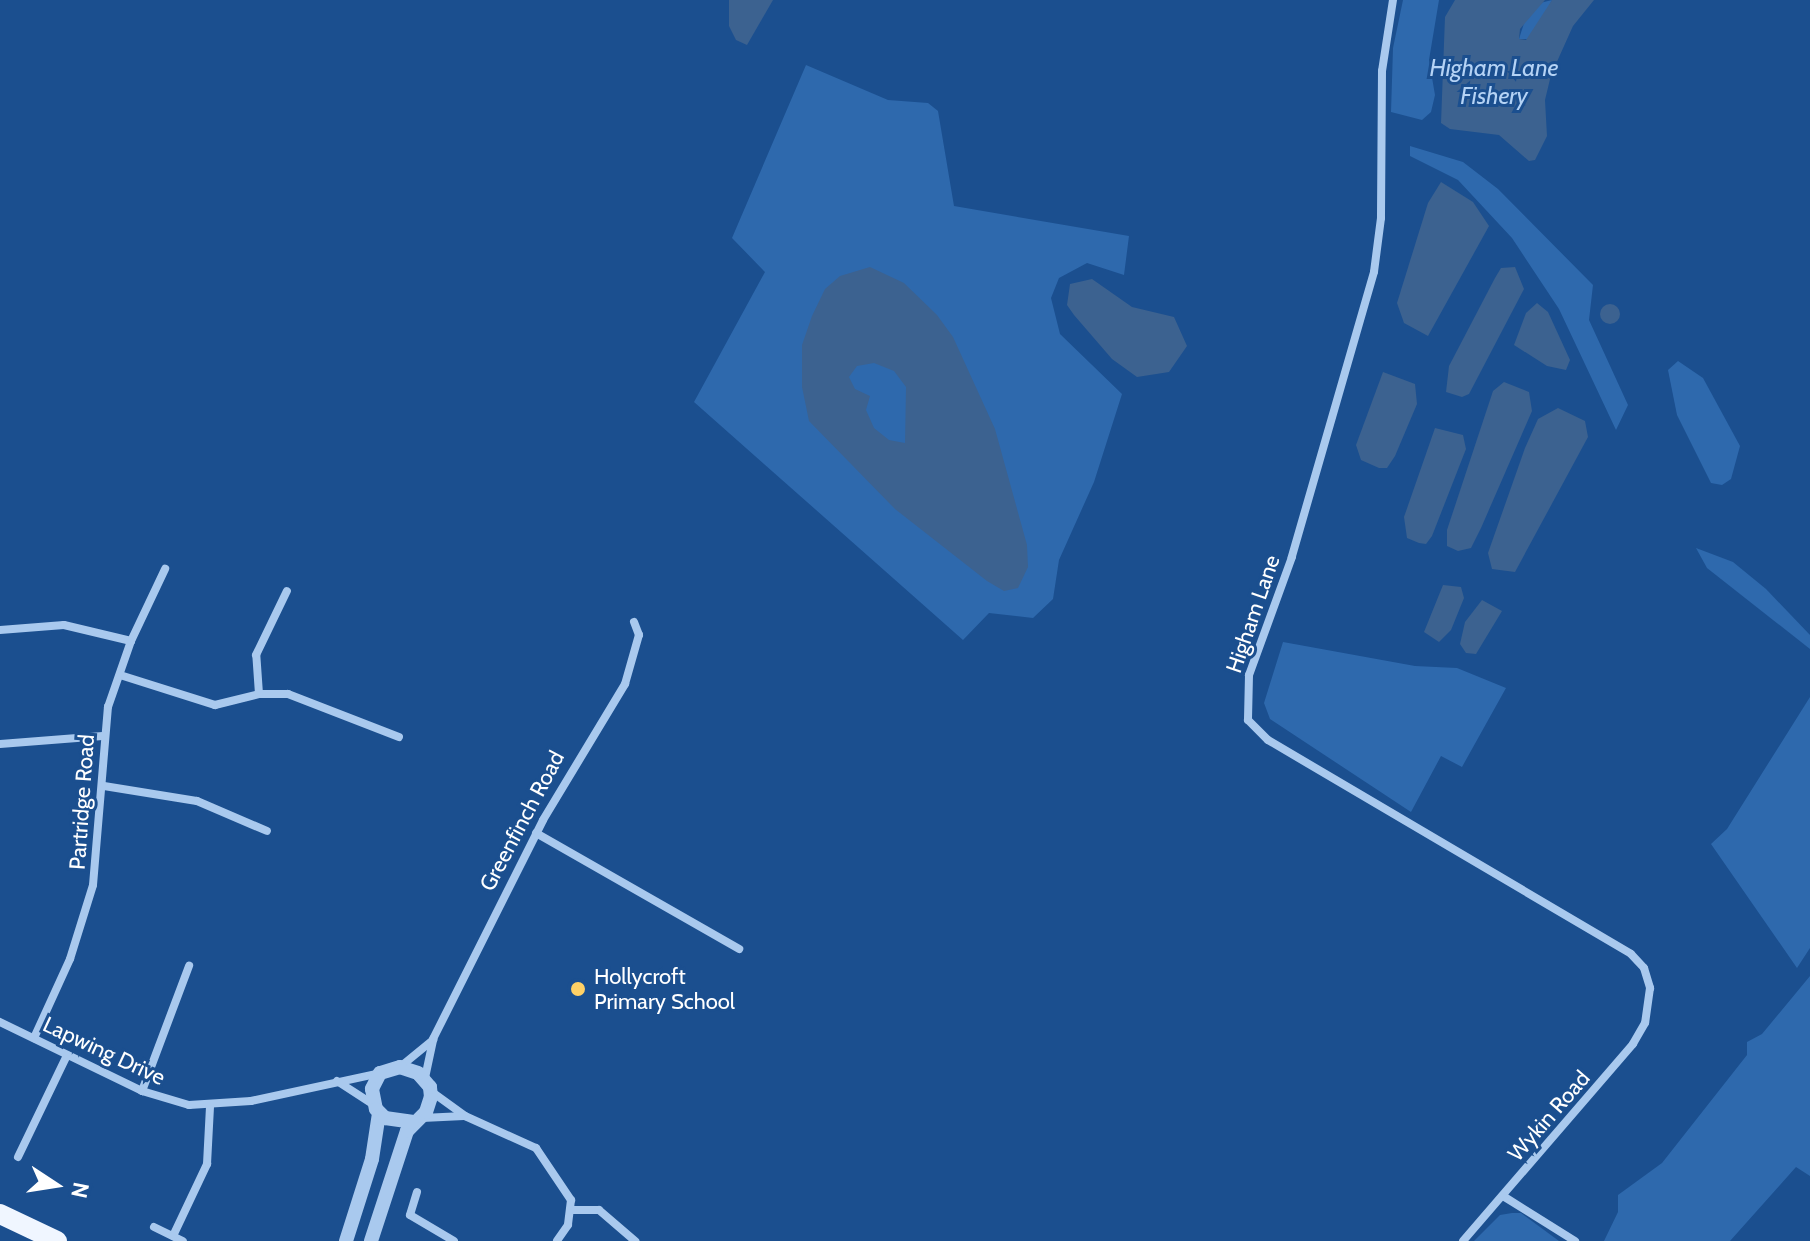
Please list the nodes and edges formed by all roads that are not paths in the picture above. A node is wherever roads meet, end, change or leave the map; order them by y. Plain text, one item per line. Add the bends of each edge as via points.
1 (1393, 0) edge
2 (165, 569) dead end
3 (287, 591) dead end
4 (634, 622) dead end
5 (0, 630) edge
6 (131, 641) junction
7 (120, 675) junction
8 (259, 694) junction
9 (103, 736) junction
10 (399, 737) dead end
11 (0, 744) edge
12 (104, 786) junction
13 (267, 831) dead end
14 (536, 833) junction
15 (739, 949) dead end
16 (189, 966) dead end
17 (1650, 1006) joint
18 (0, 1022) edge
19 (34, 1038) junction
20 (433, 1039) junction
21 (67, 1055) junction
22 (400, 1067) junction
23 (380, 1073) junction
24 (336, 1080) junction
25 (428, 1085) junction
26 (142, 1091) junction
27 (210, 1107) junction
28 (376, 1109) junction
29 (465, 1116) junction
30 (416, 1120) junction
31 (18, 1157) dead end
32 (417, 1192) dead end
33 (1503, 1196) junction
34 (570, 1210) junction
35 (0, 1214) edge
36 (154, 1227) dead end
37 (173, 1236) junction
38 (57, 1241) edge
39 (183, 1241) edge
40 (346, 1241) edge
41 (371, 1241) edge
42 (454, 1241) edge
43 (557, 1241) edge
44 (635, 1241) edge
45 (1463, 1241) edge
46 (1575, 1241) edge

1 - 17 street, Higham Lane via 1387,23 1374,272 1292,557 1249,675 1248,720 1268,740 1631,954 1644,968
2 - 6 street, Partridge Road
3 - 8 street via 256,655
4 - 14 street, Greenfinch Road via 639,635 625,684
5 - 6 street via 64,625
6 - 7 street, Partridge Road
7 - 8 street via 215,705
7 - 9 street, Partridge Road
8 - 10 street via 288,694
9 - 11 street
9 - 12 street, Partridge Road
12 - 13 street via 197,801
12 - 19 street, Partridge Road via 93,885 70,959
14 - 15 street
14 - 20 street, Greenfinch Road
16 - 26 street
17 - 33 street, Wykin Road via 1633,1044
18 - 19 street, Lapwing Drive
19 - 21 street, Lapwing Drive
20 - 22 street, Greenfinch Road
20 - 25 street, Greenfinch Road
21 - 26 street, Lapwing Drive
21 - 31 street
22 - 23 street
22 - 25 street
23 - 24 street, Lapwing Drive
23 - 28 street via 372,1089
24 - 27 street, Lapwing Drive
24 - 28 street
25 - 29 street
25 - 30 street
26 - 27 street, Lapwing Drive
27 - 37 street via 207,1164
28 - 30 street via 394,1121
28 - 40 street via 372,1159
29 - 30 street
29 - 34 street via 536,1148 571,1200
30 - 41 street
32 - 42 street via 410,1215
33 - 45 street, Wykin Road
33 - 46 street
34 - 43 street
34 - 44 street via 599,1210
35 - 38 main road
36 - 37 street
37 - 39 street

